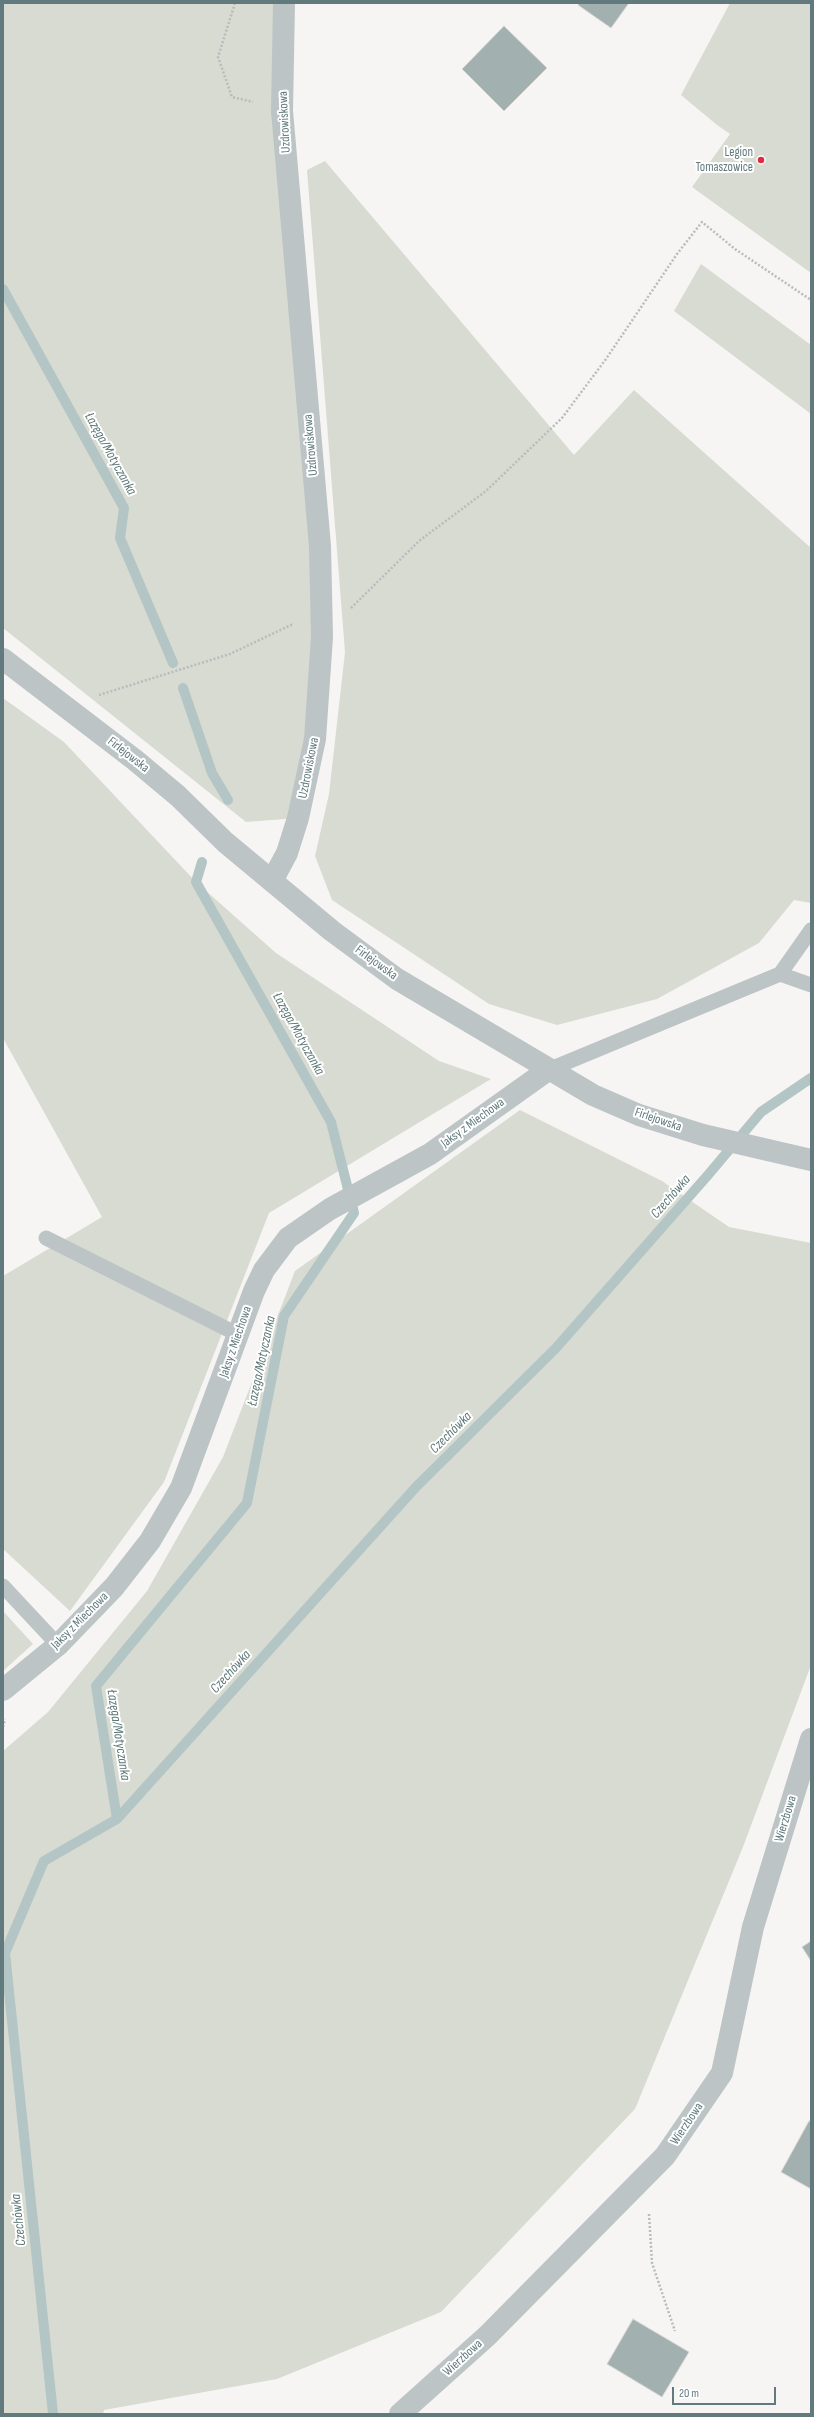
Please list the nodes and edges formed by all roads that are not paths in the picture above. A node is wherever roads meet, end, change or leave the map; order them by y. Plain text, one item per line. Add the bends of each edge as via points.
1 (284, 3) edge
2 (3, 659) edge
3 (272, 880) junction
4 (811, 930) edge
5 (780, 974) junction
6 (811, 985) edge
7 (548, 1070) junction
8 (811, 1160) edge
9 (46, 1238) dead end
10 (239, 1335) junction
11 (3, 1586) edge
12 (58, 1645) junction
13 (3, 1690) edge
14 (811, 1738) edge
15 (400, 2414) edge

1 - 3 street, Uzdrowiskowa via 282,111 320,546 322,637 315,739 296,825 287,853
2 - 3 street, Firlejowska via 135,760 178,796 225,842
3 - 7 street, Firlejowska via 332,931 397,979
4 - 5 lane
5 - 6 lane
5 - 7 lane
7 - 8 street, Firlejowska via 594,1095 639,1115 703,1135
7 - 10 street, Jaksy z Miechowa via 430,1154 330,1209 288,1238 264,1270
9 - 10 lane
10 - 12 street, Jaksy z Miechowa via 181,1488 150,1542 114,1587
11 - 12 lane
12 - 13 street, Jaksy z Miechowa
14 - 15 street, Wierzbowa via 753,1927 722,2073 665,2156 488,2336

